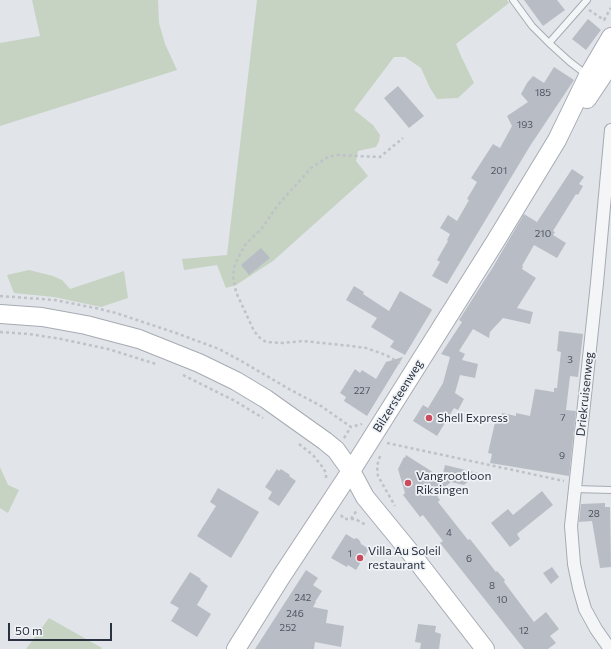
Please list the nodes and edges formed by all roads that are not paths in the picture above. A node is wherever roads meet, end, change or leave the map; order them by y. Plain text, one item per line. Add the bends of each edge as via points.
1 (513, 0) edge
2 (587, 0) edge
3 (611, 37) edge
4 (549, 43) junction
5 (601, 73) edge
6 (611, 130) edge
7 (0, 314) edge
8 (351, 471) junction
9 (574, 486) junction
10 (611, 490) edge
11 (236, 649) edge
12 (485, 649) edge
13 (610, 649) edge

1 - 4 lane via 532,26
2 - 4 lane
3 - 5 main road, Bilzersteenweg
4 - 5 lane via 570,62
5 - 8 main road, Bilzersteenweg via 413,371 382,444
6 - 9 street, Driekruisenweg
7 - 8 main road via 42,317 86,325 139,339 199,363 236,381 290,415 336,450
8 - 11 main road, Bilzersteenweg
8 - 12 main road via 365,497
9 - 10 lane
9 - 13 street, Driekruisenweg via 571,526 579,588 585,609

